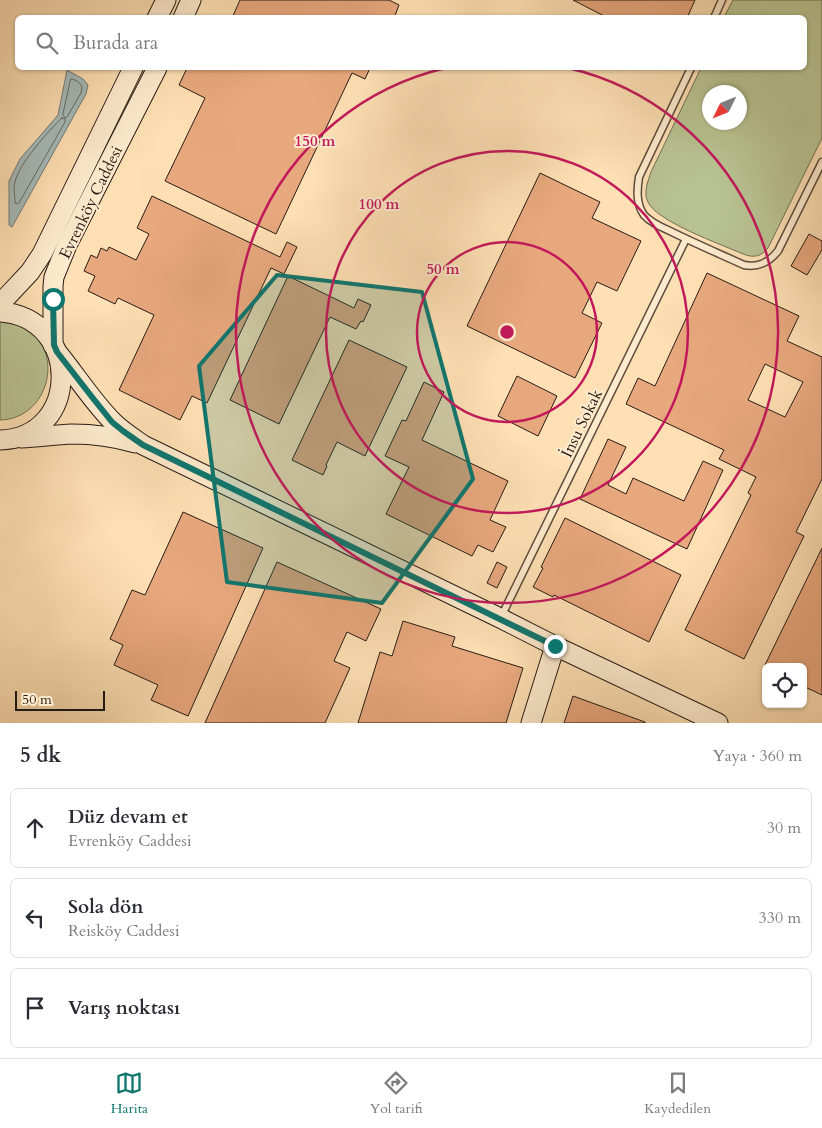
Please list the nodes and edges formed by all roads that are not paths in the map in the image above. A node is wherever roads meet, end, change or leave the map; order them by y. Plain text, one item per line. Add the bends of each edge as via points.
1 (166, 0) edge
2 (191, 0) edge
3 (722, 0) edge
4 (158, 15) edge
5 (184, 15) edge
6 (715, 15) edge
7 (132, 70) edge
8 (156, 70) edge
9 (690, 70) edge
10 (822, 162) edge
11 (686, 239) junction
12 (0, 304) edge
13 (0, 312) edge
14 (55, 349) junction
15 (5, 440) edge
16 (143, 445) junction
17 (500, 618) junction
18 (555, 646) junction
19 (531, 723) edge
20 (718, 723) edge

1 - 4 street
2 - 5 street
3 - 6 lane
7 - 12 street, Evrenköy Caddesi via 42,254
8 - 14 street, Evrenköy Caddesi via 57,269 53,286
9 - 11 lane via 639,178 637,194 640,208 649,219
10 - 11 lane via 782,244 766,262 752,267 744,265
11 - 17 lane, İnsu Sokak
13 - 14 street via 38,326
14 - 15 street, Evrenköy Caddesi via 62,379 54,408 25,434
14 - 16 street via 112,422
15 - 16 street via 71,434
16 - 17 street
17 - 18 street
18 - 19 street
18 - 20 street

